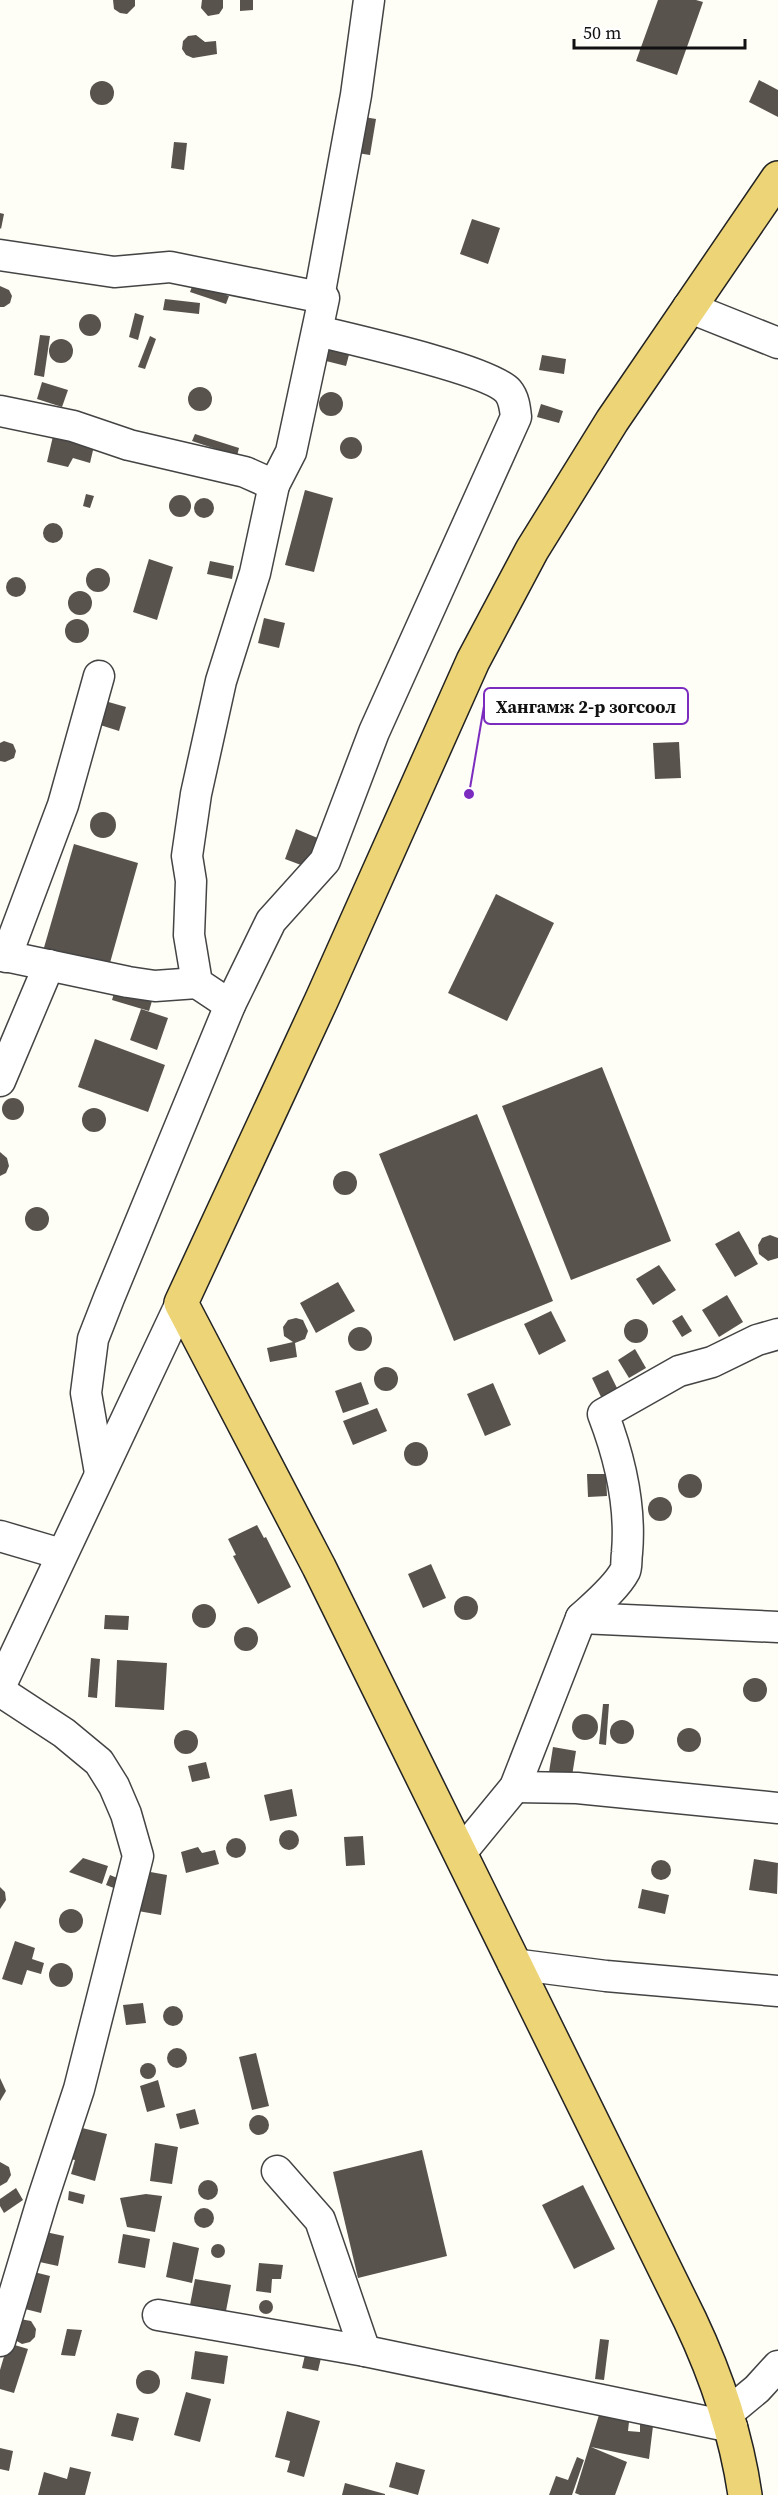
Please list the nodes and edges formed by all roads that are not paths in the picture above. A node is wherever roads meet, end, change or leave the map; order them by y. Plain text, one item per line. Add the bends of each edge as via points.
1 (369, 0) edge
2 (778, 178) edge
3 (0, 255) edge
4 (319, 297) junction
5 (688, 307) junction
6 (318, 331) junction
7 (778, 343) edge
8 (0, 411) edge
9 (274, 485) junction
10 (99, 676) dead end
11 (3, 956) edge
12 (49, 965) junction
13 (197, 983) junction
14 (230, 1005) junction
15 (0, 1081) edge
16 (181, 1303) junction
17 (778, 1334) edge
18 (100, 1473) junction
19 (0, 1536) edge
20 (61, 1554) junction
21 (581, 1618) junction
22 (778, 1627) edge
23 (0, 1689) edge
24 (515, 1787) junction
25 (778, 1808) edge
26 (460, 1854) junction
27 (513, 1964) junction
28 (778, 1991) edge
29 (278, 2171) dead end
30 (158, 2315) dead end
31 (0, 2341) edge
32 (365, 2351) junction
33 (778, 2366) edge
34 (730, 2420) junction
35 (745, 2495) edge

1 - 4 street
2 - 5 main road
3 - 4 street via 114,272 170,267
4 - 6 street via 324,298
5 - 7 street
5 - 16 main road via 532,550 473,661
6 - 9 street via 291,452
6 - 14 street via 387,347 483,377 507,389 516,417 374,732 325,861 272,921
8 - 9 street via 245,472
9 - 13 street via 255,573 221,681 196,794 187,856 191,881 189,935
10 - 11 street via 63,805
11 - 12 street
12 - 13 street via 155,986
12 - 15 street
13 - 14 street
14 - 18 street via 93,1339 86,1393
16 - 18 street
16 - 26 main road via 319,1567
17 - 21 street via 712,1362 679,1371 603,1414 625,1496 629,1530 625,1570
18 - 20 street
19 - 20 street
20 - 23 street
21 - 22 street
21 - 24 street
23 - 31 street via 99,1762 126,1814 138,1856 79,2089
24 - 25 street via 578,1788
24 - 26 street
26 - 27 main road
27 - 28 street
27 - 34 main road via 690,2320
29 - 32 street via 320,2220
30 - 32 street
32 - 34 street
33 - 34 street
34 - 35 main road

